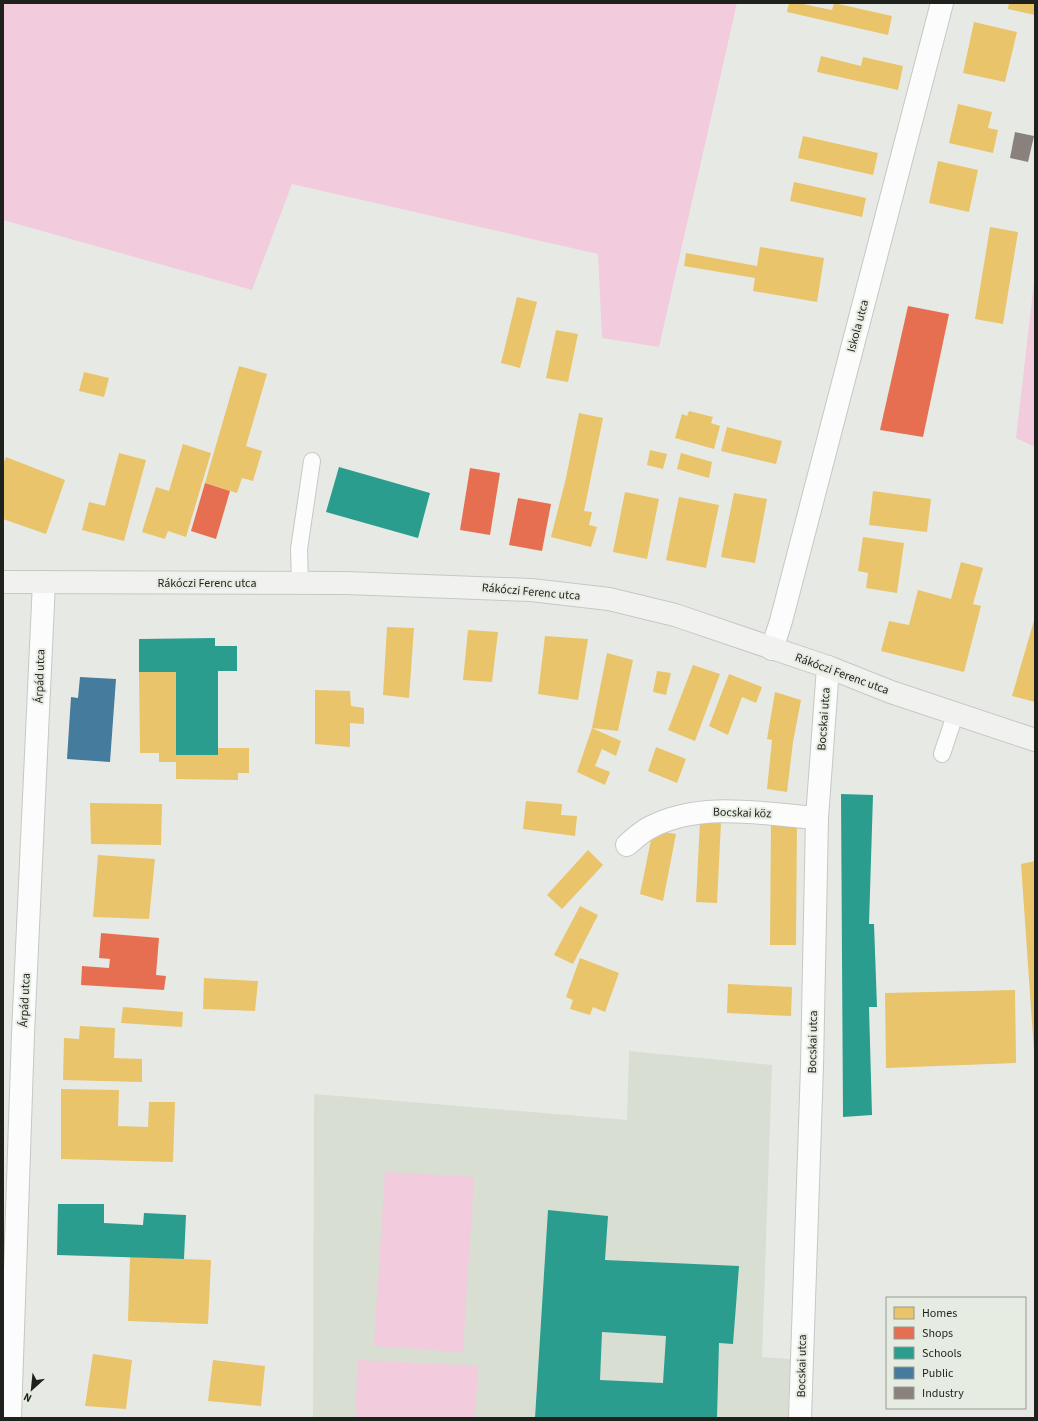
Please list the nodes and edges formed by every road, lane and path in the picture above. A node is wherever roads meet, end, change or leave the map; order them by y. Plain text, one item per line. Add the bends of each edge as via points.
1 (942, 3) edge
2 (312, 461) dead end
3 (3, 582) edge
4 (44, 582) junction
5 (300, 583) junction
6 (772, 649) junction
7 (828, 667) junction
8 (956, 712) junction
9 (1035, 740) edge
10 (942, 754) dead end
11 (817, 818) junction
12 (627, 845) dead end
13 (10, 1418) edge
14 (800, 1418) edge

1 - 6 street, Iskola utca
2 - 5 lane via 299,548
3 - 4 main road, Rákóczi Ferenc utca
4 - 5 main road, Rákóczi Ferenc utca
4 - 13 street, Árpád utca via 23,1034
5 - 6 main road, Rákóczi Ferenc utca via 523,589 609,599 675,615
6 - 7 main road, Rákóczi Ferenc utca
7 - 8 main road, Rákóczi Ferenc utca via 891,692
7 - 11 street, Bocskai utca
8 - 9 main road, Rákóczi Ferenc utca
8 - 10 lane
11 - 12 street, Bocskai köz via 715,810 651,826
11 - 14 street, Bocskai utca via 812,1066

